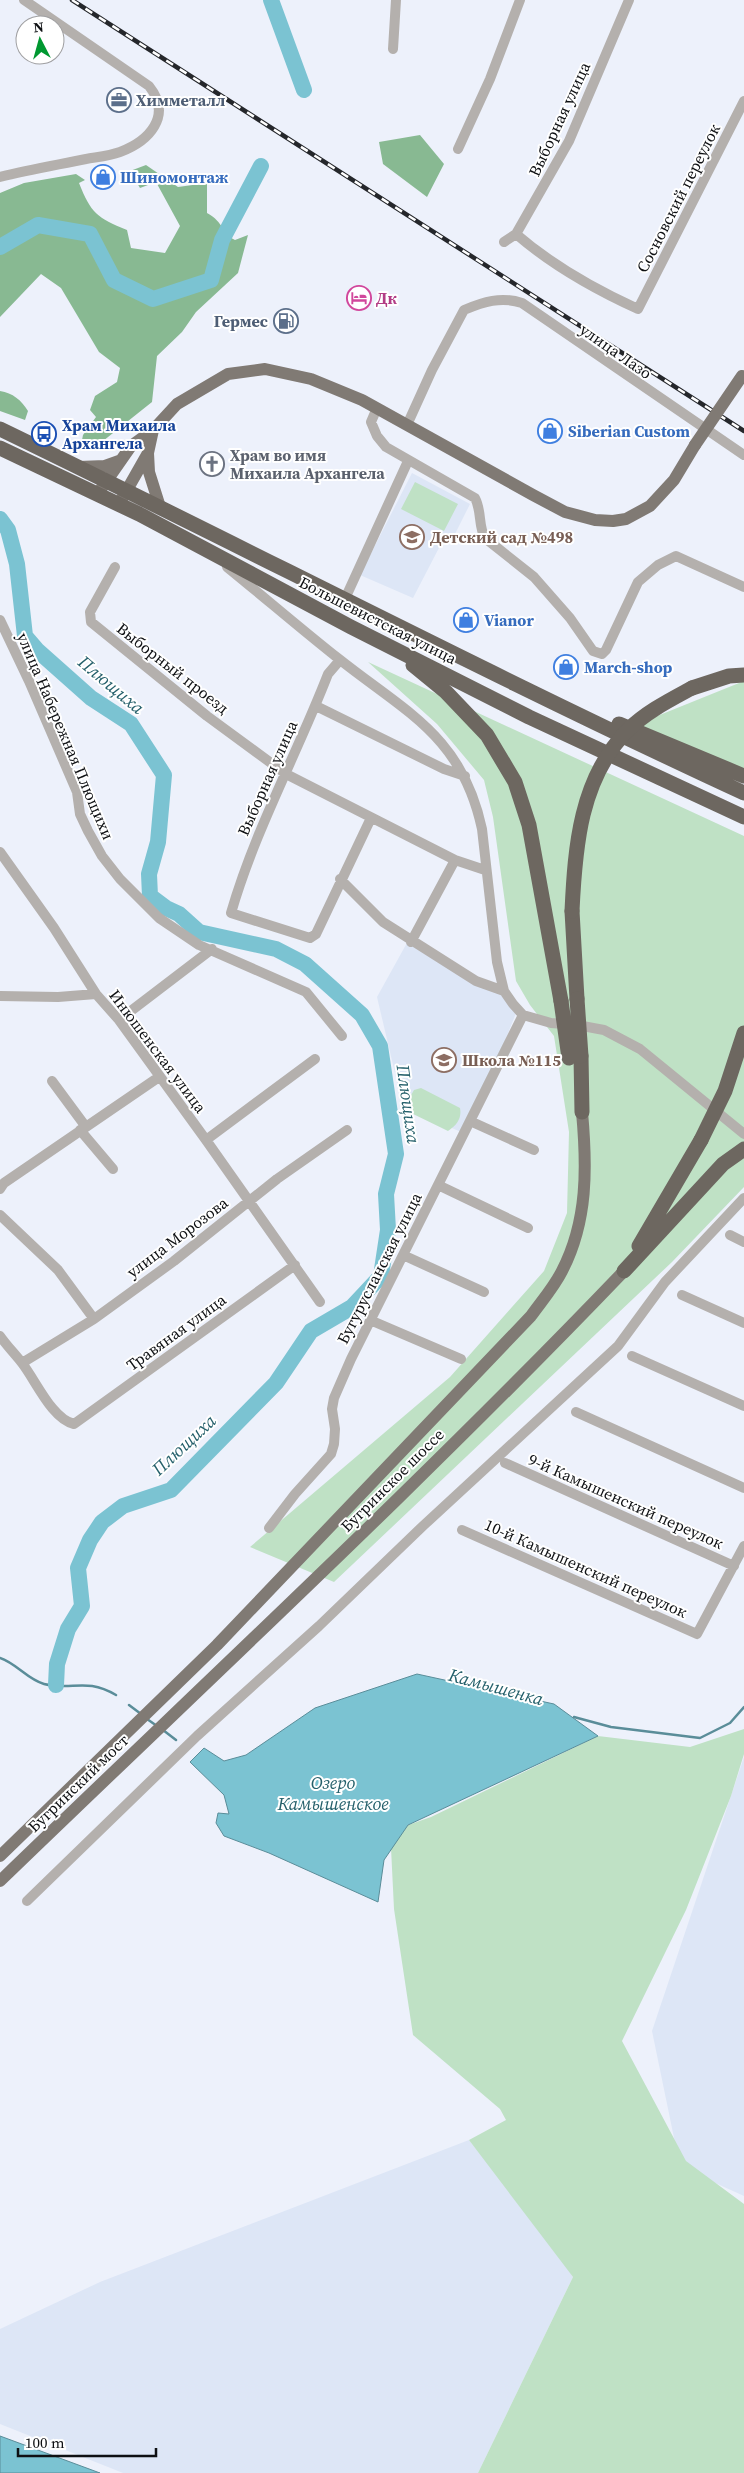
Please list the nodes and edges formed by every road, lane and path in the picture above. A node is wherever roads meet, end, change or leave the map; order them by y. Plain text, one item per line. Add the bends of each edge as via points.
1 (24, 0) edge
2 (396, 0) edge
3 (520, 0) edge
4 (629, 0) edge
5 (393, 49) dead end
6 (744, 101) edge
7 (458, 149) dead end
8 (0, 177) edge
9 (516, 234) junction
10 (504, 242) dead end
11 (743, 374) edge
12 (377, 408) junction
13 (407, 425) junction
14 (0, 429) edge
15 (153, 430) junction
16 (0, 448) edge
17 (148, 453) junction
18 (744, 455) edge
19 (119, 461) junction
20 (408, 461) junction
21 (79, 467) junction
22 (106, 479) junction
23 (127, 490) junction
24 (98, 494) junction
25 (119, 504) junction
26 (160, 507) junction
27 (211, 553) junction
28 (116, 568) dead end
29 (744, 587) edge
30 (344, 601) junction
31 (0, 620) edge
32 (382, 642) junction
33 (340, 660) junction
34 (481, 668) junction
35 (744, 675) edge
36 (316, 706) junction
37 (286, 774) junction
38 (465, 776) junction
39 (744, 776) edge
40 (744, 793) edge
41 (744, 817) edge
42 (371, 818) junction
43 (0, 852) edge
44 (455, 860) junction
45 (485, 870) junction
46 (340, 879) junction
47 (412, 942) junction
48 (212, 949) junction
49 (504, 991) junction
50 (96, 994) junction
51 (0, 996) edge
52 (523, 1015) junction
53 (119, 1020) junction
54 (744, 1033) edge
55 (342, 1036) dead end
56 (575, 1057) junction
57 (315, 1059) dead end
58 (160, 1077) junction
59 (52, 1081) dead end
60 (582, 1112) joint
61 (470, 1121) junction
62 (83, 1128) junction
63 (347, 1130) dead end
64 (744, 1134) edge
65 (206, 1140) junction
66 (744, 1149) edge
67 (534, 1150) dead end
68 (113, 1169) dead end
69 (1, 1183) edge
70 (438, 1185) junction
71 (744, 1198) edge
72 (249, 1201) junction
73 (0, 1215) edge
74 (528, 1228) dead end
75 (730, 1235) dead end
76 (744, 1242) edge
77 (403, 1255) junction
78 (295, 1265) junction
79 (624, 1271) junction
80 (484, 1292) dead end
81 (682, 1295) dead end
82 (320, 1302) dead end
83 (94, 1319) junction
84 (370, 1320) junction
85 (744, 1323) edge
86 (0, 1336) edge
87 (632, 1356) dead end
88 (461, 1359) dead end
89 (22, 1363) junction
90 (744, 1406) edge
91 (576, 1412) dead end
92 (505, 1463) dead end
93 (744, 1488) edge
94 (269, 1528) dead end
95 (462, 1530) dead end
96 (744, 1546) edge
97 (734, 1566) junction
98 (179, 1709) joint
99 (0, 1856) edge
100 (0, 1882) edge
101 (27, 1901) dead end

1 - 8 street via 149,86 155,96 158,115 147,137 118,153
2 - 5 street
3 - 7 street via 490,79
4 - 9 street, Выборная улица via 569,141
6 - 9 street, Сосновский переулок via 638,309 543,257
9 - 10 street, Выборная улица
11 - 13 main road, bridge via 674,480 650,506 632,517 606,521 566,512
12 - 13 main road
12 - 15 main road via 322,383 265,368 228,374 212,382 177,404
12 - 20 street via 371,422 377,436 386,447
13 - 18 street, улица Лазо via 464,310 508,299 522,303
14 - 21 highway, Большевистская улица
15 - 17 main road
15 - 19 main road via 131,446
16 - 24 highway, Большевистская улица
17 - 23 main road
17 - 26 main road via 149,472
19 - 21 main road via 106,466
19 - 22 main road
20 - 29 street via 475,498 480,507 481,532 485,538 534,577 570,618 593,651 602,654 606,650 638,582 658,565 676,556
20 - 30 street
21 - 22 highway, Большевистская улица
22 - 23 highway, Большевистская улица
22 - 24 main road
23 - 25 main road
23 - 26 highway, Большевистская улица
24 - 25 highway, Большевистская улица
25 - 27 highway, Большевистская улица
26 - 30 highway, Большевистская улица
27 - 32 highway, Большевистская улица
27 - 33 street
28 - 37 street, Выборный проезд via 90,612 90,622 207,716
30 - 34 highway, Большевистская улица
31 - 48 street, улица Набережная Плющихи via 76,792 80,814 102,856 138,900 159,918 199,945
32 - 41 highway, Большевистская улица via 529,717
32 - 56 highway, bridge via 446,692 487,735 515,782 529,824 561,1001
33 - 36 street, Выборная улица via 328,674
33 - 38 street via 426,725
34 - 39 highway
34 - 40 highway, Большевистская улица
35 - 56 highway, bridge via 729,676 692,688 657,708 628,729 604,761 584,807 574,854
36 - 37 street, Выборная улица
36 - 38 street via 444,769
37 - 42 street
37 - 46 street, Выборная улица via 243,871 231,913 310,938 316,934
38 - 45 street via 480,822
42 - 44 street
42 - 46 street
43 - 50 street, Инюшенская улица
44 - 45 street
44 - 47 street
45 - 49 street
46 - 47 street via 383,922
47 - 49 street via 476,981
48 - 53 street
48 - 55 street, улица Набережная Плющихи via 306,992
49 - 52 street
50 - 51 street
50 - 53 street, Инюшенская улица
52 - 61 street, Бугурусланская улица
52 - 64 street via 551,1023 604,1030 640,1049
53 - 58 street, Инюшенская улица
54 - 79 highway, bridge via 724,1090 701,1140
56 - 60 highway
57 - 65 street
58 - 62 street
58 - 65 street, Инюшенская улица
59 - 62 street
60 - 99 main road via 586,1184 578,1231 562,1272 531,1316 166,1696
61 - 67 street
61 - 70 street, Бугурусланская улица
62 - 68 street
62 - 69 street
63 - 72 street, улица Морозова
65 - 72 street, Инюшенская улица
66 - 79 highway via 723,1164
70 - 74 street
70 - 77 street, Бугурусланская улица
71 - 101 street via 665,1282 618,1346 320,1626 197,1736
72 - 78 street, Инюшенская улица
72 - 83 street, улица Морозова
73 - 83 street via 58,1270
75 - 76 street
77 - 80 street
77 - 84 street, Бугурусланская улица
78 - 82 street, Инюшенская улица
78 - 89 street, Травяная улица via 74,1424 66,1422
79 - 98 main road, Бугринское шоссе via 310,1584
81 - 85 street
83 - 89 street, улица Морозова
84 - 88 street
84 - 94 street, Бугурусланская улица via 334,1398 331,1454
86 - 89 street
87 - 90 street
91 - 93 street
92 - 97 street, 9-й Камышенский переулок
95 - 97 street, 10-й Камышенский переулок via 697,1634
96 - 97 street
98 - 100 main road, Бугринский мост

